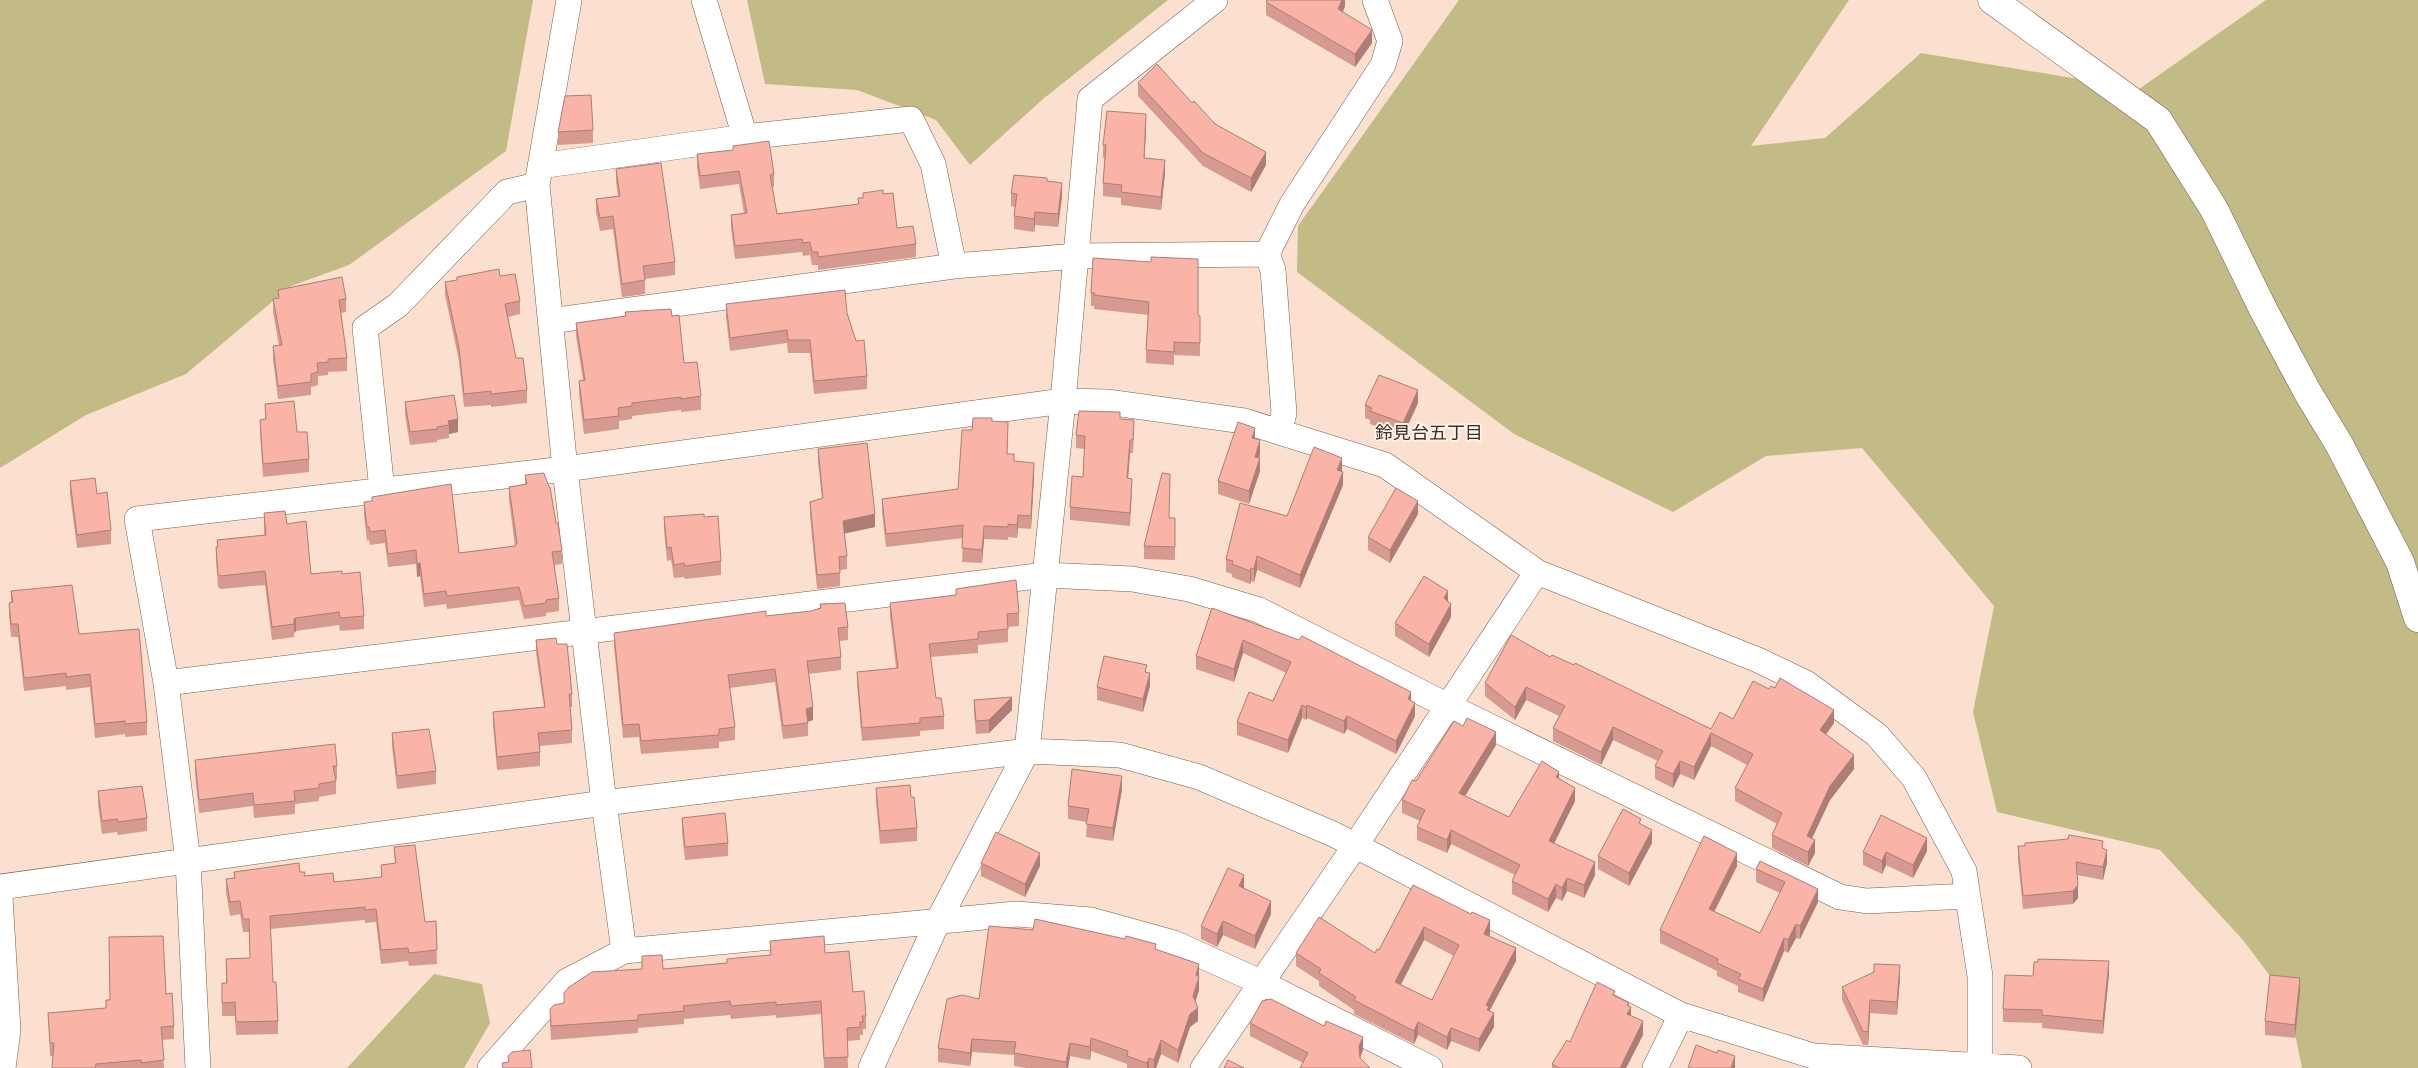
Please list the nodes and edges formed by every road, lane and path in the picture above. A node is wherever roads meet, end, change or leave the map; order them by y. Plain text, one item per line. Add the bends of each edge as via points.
1 (569, 0) edge
2 (704, 0) edge
3 (1215, 0) edge
4 (1375, 0) edge
5 (1992, 0) edge
6 (745, 137) junction
7 (539, 175) junction
8 (1267, 254) junction
9 (1076, 256) junction
10 (954, 266) junction
11 (550, 321) junction
12 (1063, 401) junction
13 (1279, 432) junction
14 (565, 469) junction
15 (382, 490) junction
16 (1537, 572) junction
17 (1045, 575) junction
18 (2418, 618) edge
19 (584, 632) junction
20 (166, 683) junction
21 (1448, 706) junction
22 (1027, 751) junction
23 (604, 803) junction
24 (1355, 846) junction
25 (188, 861) junction
26 (0, 887) edge
27 (1968, 896) junction
28 (0, 897) edge
29 (938, 920) junction
30 (624, 951) junction
31 (1262, 984) junction
32 (1680, 1015) junction
33 (1980, 1067) edge
34 (3, 1068) edge
35 (198, 1068) edge
36 (490, 1068) edge
37 (871, 1068) edge
38 (1203, 1068) edge
39 (1430, 1068) edge
40 (1655, 1068) edge
41 (2019, 1068) edge

1 - 7 street
2 - 6 street
3 - 9 street via 1090,100
4 - 8 street via 1390,40 1383,65 1292,204
5 - 18 street via 2158,120 2214,209 2264,311 2339,444 2400,562
6 - 7 street
6 - 10 street via 911,119 933,164
7 - 11 street
7 - 15 street via 506,192 398,304 365,328
8 - 9 street
8 - 13 street via 1273,270 1284,403
9 - 10 street
9 - 12 street
10 - 11 street
11 - 14 street
12 - 13 street via 1108,402 1224,418
12 - 14 street
12 - 17 street
13 - 16 street via 1385,465
14 - 15 street
14 - 19 street
15 - 20 street via 137,519
16 - 21 street
16 - 27 street via 1758,660 1806,683 1877,735 1914,778 1964,871
17 - 19 street
17 - 21 street via 1132,579 1189,589 1258,610
17 - 22 street
19 - 20 street
19 - 23 street
20 - 25 street
21 - 24 street
21 - 27 street via 1840,897 1867,902
22 - 23 street
22 - 24 street via 1120,755 1199,777
22 - 29 street
23 - 25 street
23 - 30 street
24 - 31 street
24 - 32 street
25 - 26 street
25 - 35 street
27 - 33 street via 1980,976
28 - 34 street via 8,1030
29 - 30 street
29 - 31 street via 1016,914 1091,920 1174,943
29 - 37 street
30 - 36 street via 567,981
31 - 38 street
31 - 39 street
32 - 33 street via 1813,1056
32 - 40 street
33 - 41 street

